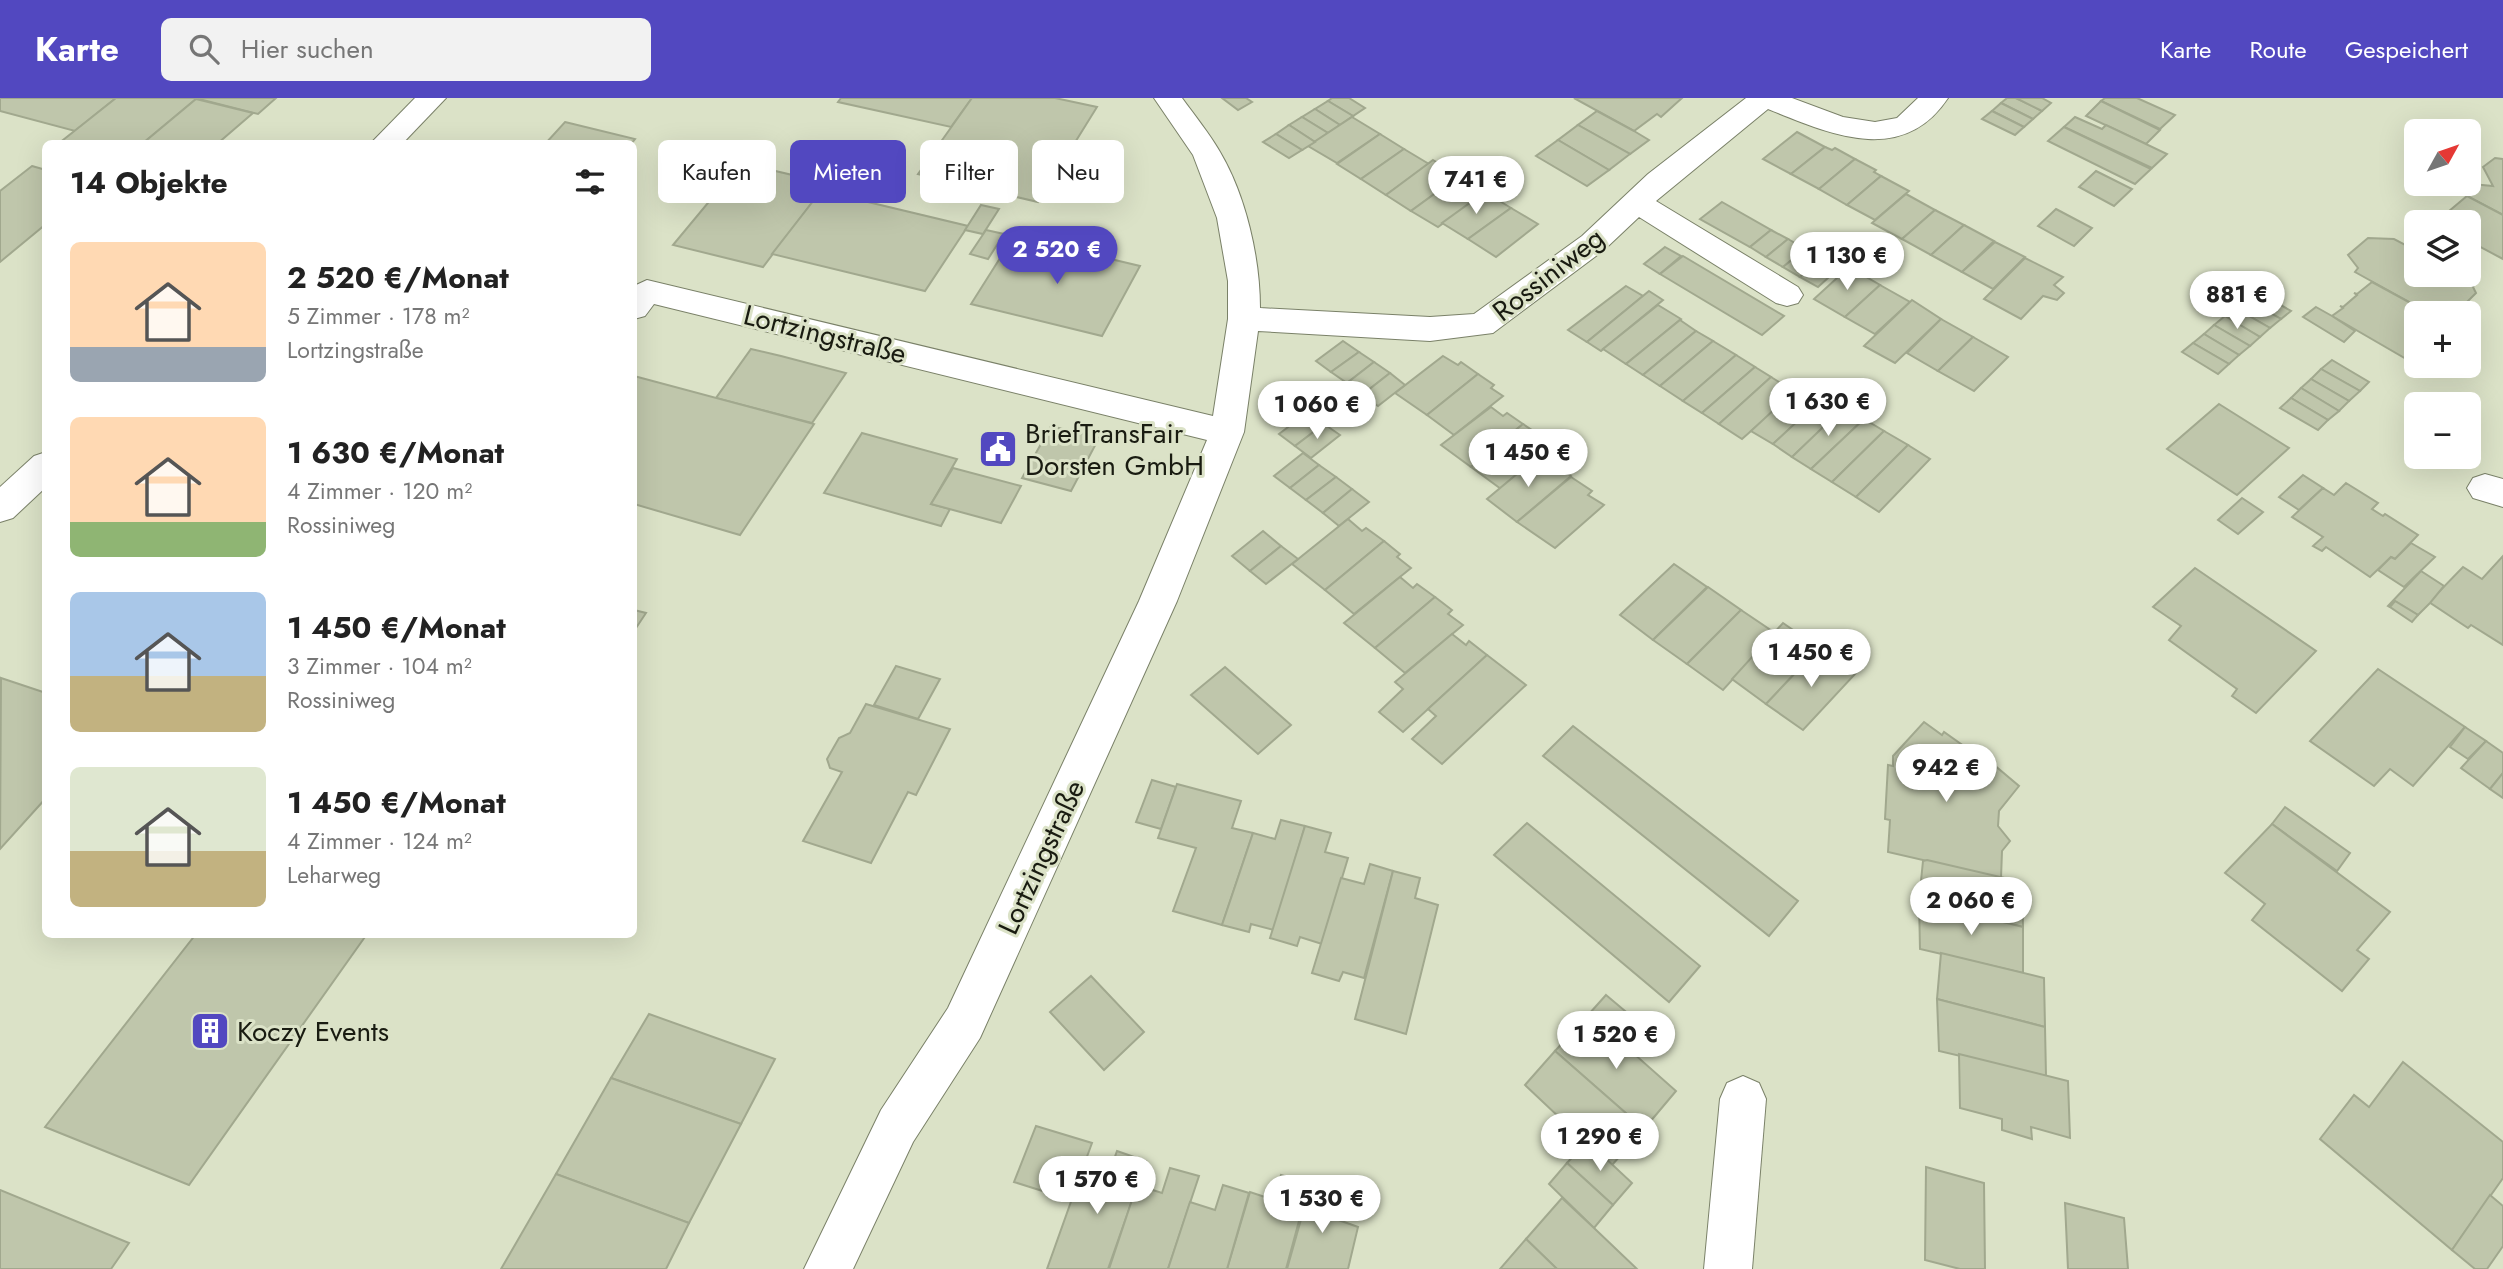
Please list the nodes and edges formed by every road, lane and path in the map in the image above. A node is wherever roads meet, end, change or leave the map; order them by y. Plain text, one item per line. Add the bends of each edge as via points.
1 (432, 98) edge
2 (1168, 98) edge
3 (1765, 98) edge
4 (1934, 98) edge
5 (388, 140) edge
6 (1636, 202) junction
7 (1787, 295) dead end
8 (637, 304) edge
9 (1244, 319) junction
10 (1227, 432) junction
11 (42, 469) edge
12 (0, 508) edge
13 (1743, 1099) dead end
14 (828, 1269) edge
15 (1728, 1269) edge

1 - 5 street
2 - 9 street, Lortzingstraße via 1206,154 1232,218 1244,281
3 - 4 street, Rossiniweg via 1872,132 1905,125
3 - 6 street, Rossiniweg
6 - 7 street
6 - 9 street, Rossiniweg via 1592,243 1482,325 1430,329
8 - 10 street, Lortzingstraße via 647,291
9 - 10 street, Lortzingstraße
10 - 14 street, Lortzingstraße via 1152,614 964,1023 897,1126
11 - 12 street
13 - 15 street

